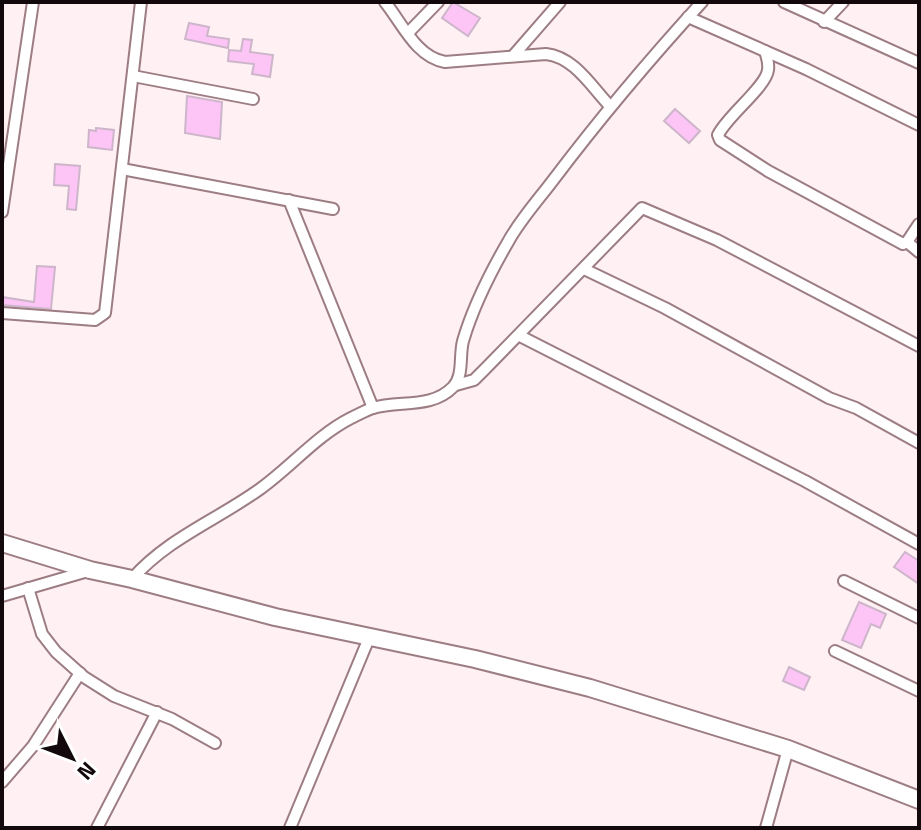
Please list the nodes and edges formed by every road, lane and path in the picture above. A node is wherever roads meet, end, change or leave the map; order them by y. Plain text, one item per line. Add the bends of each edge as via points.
1 (33, 2) edge
2 (141, 2) edge
3 (385, 2) edge
4 (438, 2) edge
5 (560, 2) edge
6 (702, 2) edge
7 (784, 2) edge
8 (843, 2) edge
9 (688, 17) junction
10 (824, 22) junction
11 (408, 33) junction
12 (765, 51) junction
13 (513, 56) junction
14 (919, 63) edge
15 (133, 76) junction
16 (253, 99) dead end
17 (609, 105) junction
18 (919, 125) edge
19 (122, 169) junction
20 (289, 200) junction
21 (333, 209) dead end
22 (2, 212) edge
23 (919, 224) edge
24 (907, 242) junction
25 (919, 252) edge
26 (584, 269) junction
27 (2, 313) edge
28 (520, 336) junction
29 (919, 346) edge
30 (456, 385) junction
31 (373, 408) junction
32 (919, 443) edge
33 (2, 543) edge
34 (919, 544) edge
35 (90, 570) junction
36 (132, 579) junction
37 (844, 581) dead end
38 (28, 588) junction
39 (2, 596) edge
40 (919, 618) edge
41 (369, 638) junction
42 (835, 651) dead end
43 (80, 673) junction
44 (919, 691) edge
45 (157, 712) junction
46 (215, 743) dead end
47 (788, 749) junction
48 (2, 782) edge
49 (919, 800) edge
50 (97, 828) edge
51 (291, 828) edge
52 (766, 828) edge

1 - 22 street
2 - 15 street
3 - 11 street
4 - 11 street
5 - 13 street
6 - 9 street
7 - 10 street
8 - 10 street
9 - 12 street
9 - 17 street
10 - 14 street
11 - 13 street via 434,60
12 - 18 street
12 - 24 street via 766,78 725,123 720,140 780,178
13 - 17 street via 559,56
15 - 16 street
15 - 19 street
17 - 30 street via 508,240 470,318
19 - 20 street
19 - 27 street via 105,313 95,320
20 - 21 street
20 - 31 street
23 - 24 street
24 - 25 street
26 - 28 street
26 - 29 street via 645,208
26 - 32 street
28 - 30 street via 474,380
28 - 34 street
30 - 31 street via 423,402
31 - 36 street via 317,439 280,474 168,545
33 - 35 main road
35 - 36 main road
35 - 38 street
36 - 41 main road
37 - 40 street
38 - 39 street
38 - 43 street via 42,634
41 - 47 main road via 590,688
41 - 51 street
42 - 44 street
43 - 45 street via 114,696
43 - 48 street via 33,746
45 - 46 street
45 - 50 street
47 - 49 main road
47 - 52 street

